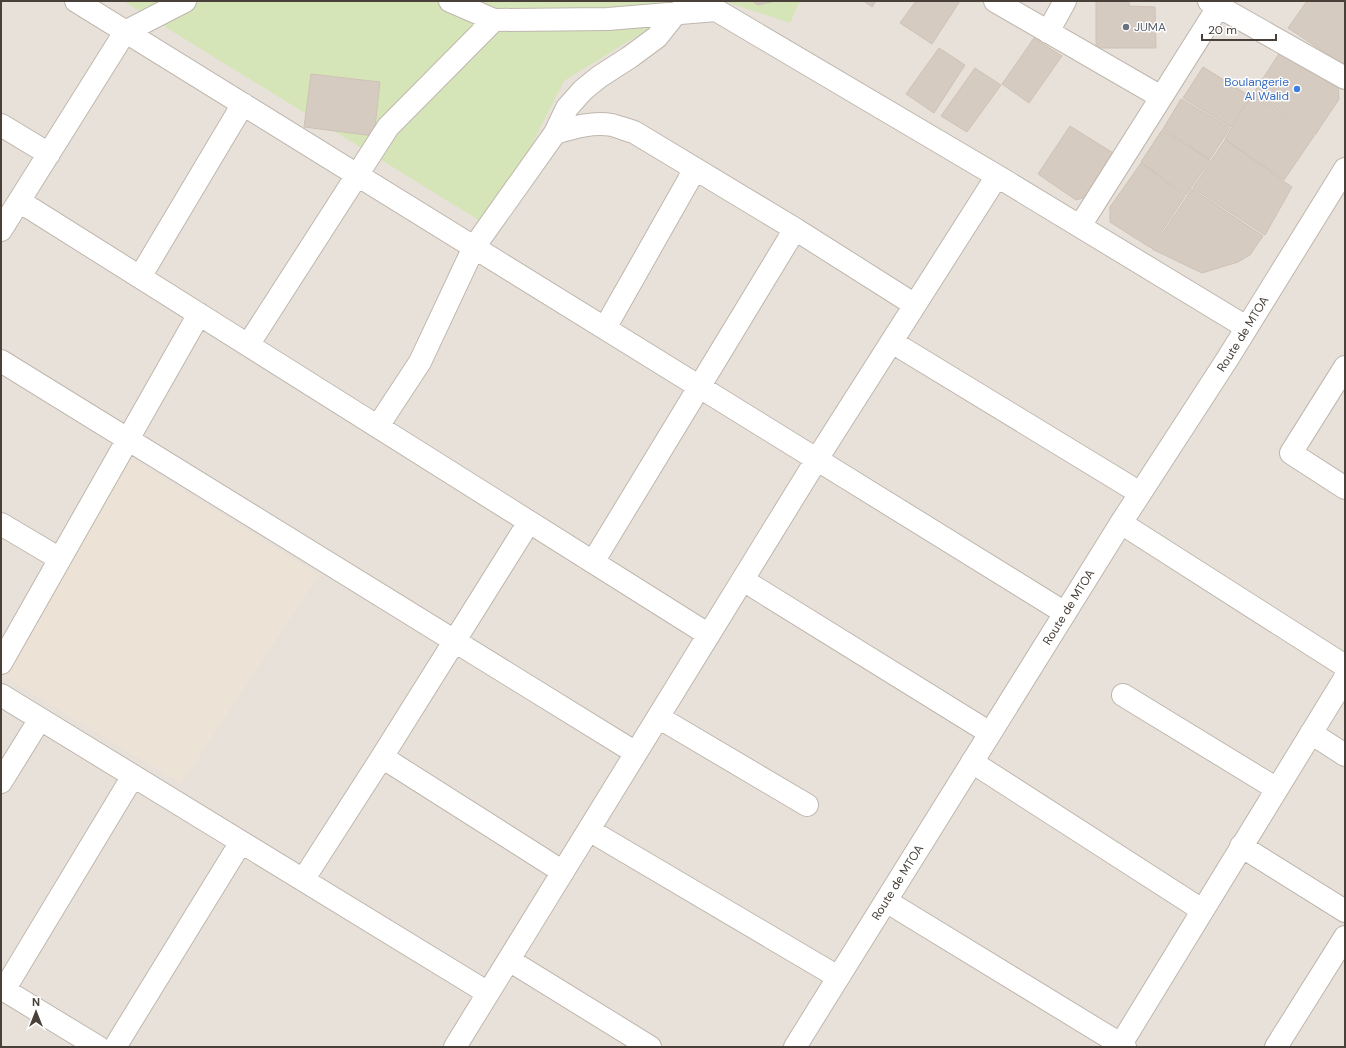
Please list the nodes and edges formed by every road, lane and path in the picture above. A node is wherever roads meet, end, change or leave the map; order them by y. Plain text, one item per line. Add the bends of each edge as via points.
1 (76, 1) edge
2 (185, 1) edge
3 (450, 1) edge
4 (995, 1) edge
5 (1065, 1) edge
6 (1216, 3) edge
7 (612, 10) edge
8 (676, 13) junction
9 (494, 20) junction
10 (125, 32) junction
11 (1048, 32) junction
12 (1345, 78) edge
13 (1161, 97) junction
14 (242, 104) junction
15 (1, 125) edge
16 (555, 133) junction
17 (49, 154) junction
18 (1345, 169) edge
19 (695, 170) junction
20 (358, 175) junction
21 (997, 176) junction
22 (19, 201) junction
23 (1080, 226) junction
24 (795, 229) junction
25 (1, 230) edge
26 (474, 247) junction
27 (140, 277) junction
28 (915, 304) junction
29 (199, 314) junction
30 (1246, 327) junction
31 (605, 328) junction
32 (892, 342) junction
33 (248, 345) junction
34 (1, 362) edge
35 (1345, 366) edge
36 (700, 386) junction
37 (378, 426) junction
38 (128, 440) junction
39 (817, 459) junction
40 (1345, 488) edge
41 (1140, 493) junction
42 (529, 522) junction
43 (1121, 523) junction
44 (1, 524) edge
45 (60, 559) junction
46 (594, 562) junction
47 (743, 580) junction
48 (1065, 612) junction
49 (709, 635) junction
50 (455, 642) junction
51 (1, 663) edge
52 (1345, 666) edge
53 (1345, 678) edge
54 (1, 695) edge
55 (1124, 695) dead end
56 (658, 717) junction
57 (40, 719) junction
58 (990, 732) junction
59 (1311, 733) junction
60 (636, 753) junction
61 (1345, 755) edge
62 (382, 757) junction
63 (972, 762) junction
64 (133, 776) junction
65 (1, 782) edge
66 (1277, 789) junction
67 (807, 805) dead end
68 (589, 830) junction
69 (241, 842) junction
70 (1241, 846) junction
71 (563, 872) junction
72 (303, 880) junction
73 (886, 901) junction
74 (1202, 910) junction
75 (1345, 911) edge
76 (1345, 937) edge
77 (509, 960) junction
78 (838, 977) junction
79 (2, 989) edge
80 (488, 993) junction
81 (1123, 1046) edge
82 (98, 1047) edge
83 (114, 1047) edge
84 (455, 1047) edge
85 (650, 1047) edge
86 (795, 1047) edge
87 (1276, 1047) edge

1 - 10 street
2 - 10 street
3 - 9 street
4 - 11 street
5 - 11 street
6 - 12 street
6 - 13 street
7 - 8 street
7 - 9 street
8 - 16 street via 657,37 583,90 567,108
8 - 21 street via 716,10
9 - 20 street via 388,127
10 - 14 street
10 - 17 street
11 - 13 street
13 - 23 street
14 - 20 street
14 - 27 street
15 - 17 street
16 - 19 street via 575,127 612,125 634,132
16 - 26 street
17 - 22 street
18 - 30 street, Route de MTOA
19 - 24 street
19 - 31 street
20 - 26 street
20 - 33 street
21 - 23 street
21 - 28 street
22 - 25 street
22 - 27 street
23 - 30 street
24 - 28 street
24 - 36 street
26 - 31 street
26 - 37 street via 420,362
27 - 29 street
28 - 32 street
29 - 33 street
29 - 38 street
30 - 41 street, Route de MTOA
31 - 36 street
32 - 39 street
32 - 41 street
33 - 37 street
34 - 38 street
35 - 40 street via 1291,453
36 - 39 street
36 - 46 street
37 - 42 street
38 - 45 street
38 - 50 street
39 - 47 street
39 - 48 street
41 - 43 street, Route de MTOA
42 - 46 street
42 - 50 street
43 - 48 street, Route de MTOA
43 - 52 street
44 - 45 street
45 - 51 street
46 - 49 street
47 - 49 street
47 - 58 street
48 - 58 street, Route de MTOA
49 - 56 street
50 - 60 street
50 - 62 street
53 - 59 street
54 - 57 street
55 - 66 street
56 - 60 street
56 - 67 street
57 - 64 street
57 - 65 street
58 - 63 street, Route de MTOA
59 - 61 street
59 - 66 street
60 - 68 street
62 - 71 street
62 - 72 street
63 - 73 street, Route de MTOA
63 - 74 street
64 - 69 street
64 - 79 street
66 - 70 street
68 - 71 street
68 - 78 street
69 - 72 street
69 - 83 street
70 - 74 street
70 - 75 street
71 - 77 street
72 - 80 street
73 - 78 street, Route de MTOA
73 - 81 street
74 - 81 street
76 - 87 street
77 - 80 street
77 - 85 street
78 - 86 street, Route de MTOA
79 - 82 street
80 - 84 street

